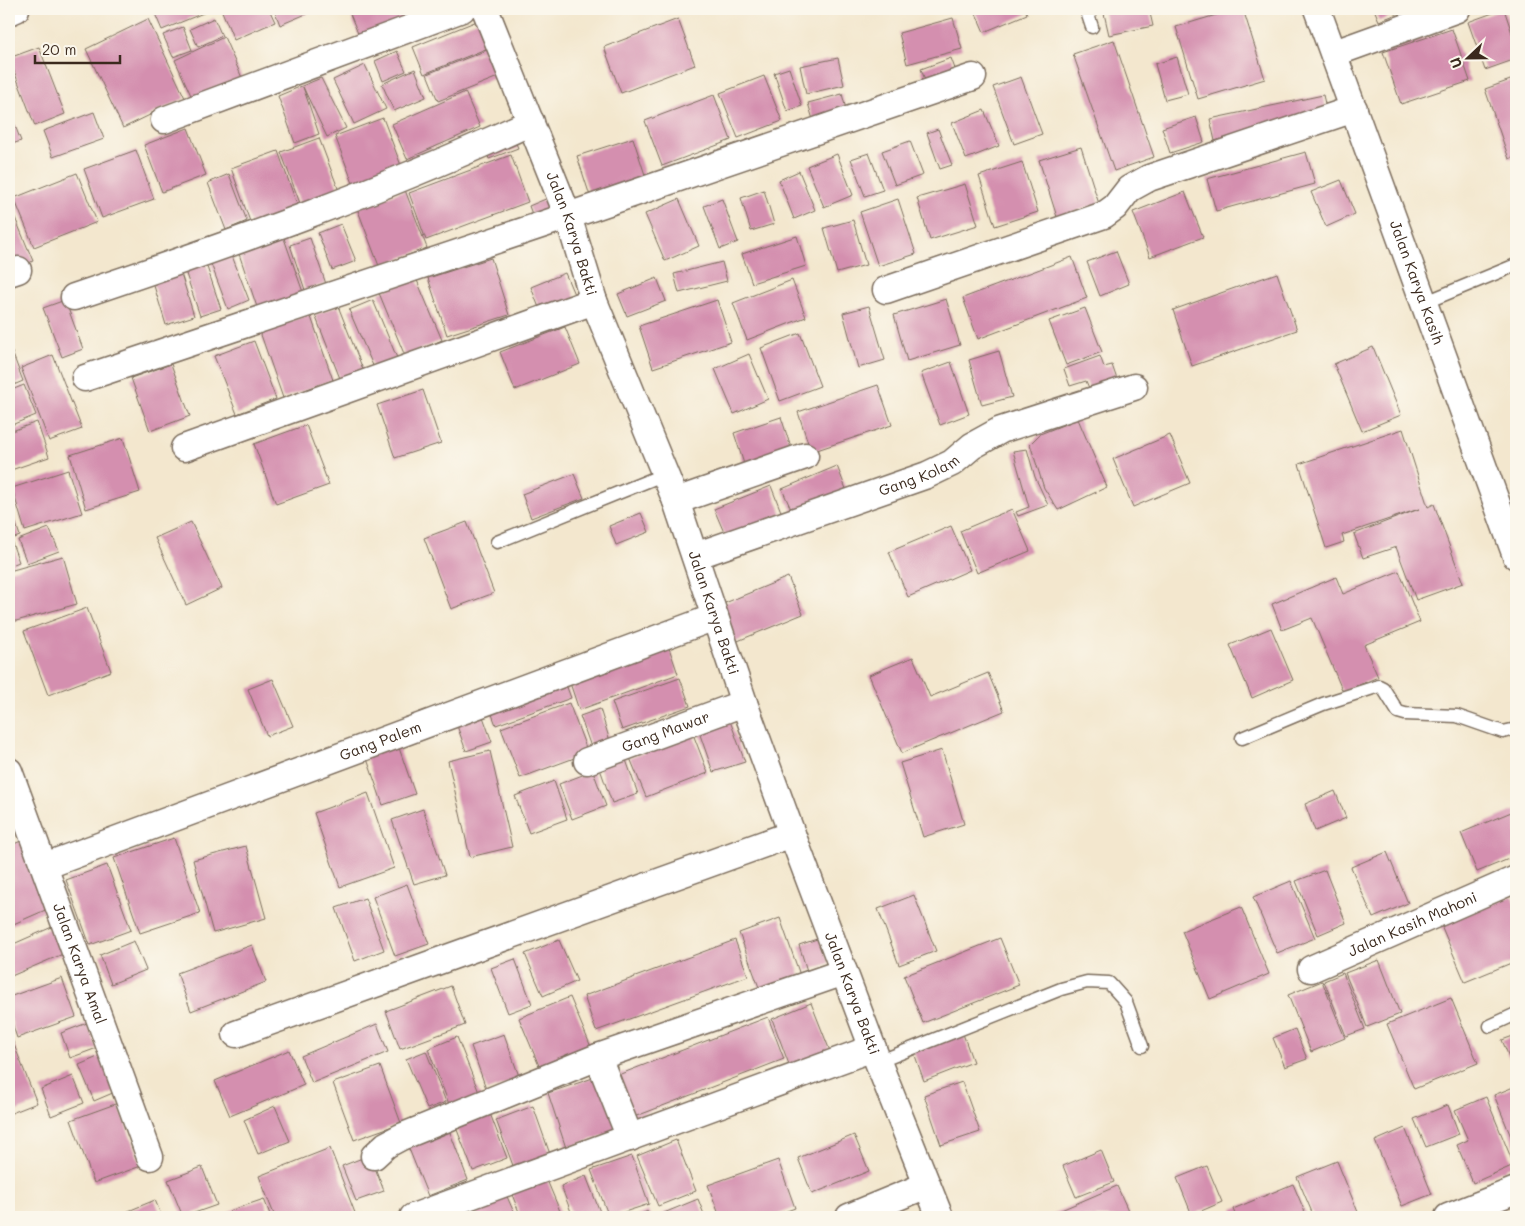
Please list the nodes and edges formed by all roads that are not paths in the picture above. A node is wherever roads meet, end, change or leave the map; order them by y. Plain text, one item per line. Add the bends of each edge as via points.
1 (16, 9) edge
2 (462, 9) edge
3 (485, 9) edge
4 (1086, 9) edge
5 (1318, 9) edge
6 (1457, 9) edge
7 (9, 12) edge
8 (1092, 27) dead end
9 (1335, 53) junction
10 (973, 77) dead end
11 (1354, 109) junction
12 (164, 120) dead end
13 (530, 122) junction
14 (568, 216) junction
15 (1516, 265) edge
16 (886, 290) dead end
17 (74, 297) dead end
18 (594, 301) junction
19 (1426, 302) junction
20 (85, 378) dead end
21 (1134, 387) dead end
22 (184, 448) dead end
23 (805, 456) dead end
24 (665, 474) junction
25 (676, 502) junction
26 (1507, 508) edge
27 (497, 542) dead end
28 (695, 556) junction
29 (1516, 556) edge
30 (715, 617) junction
31 (744, 703) junction
32 (1516, 729) edge
33 (1242, 738) dead end
34 (588, 761) dead end
35 (9, 771) edge
36 (792, 834) junction
37 (19, 836) edge
38 (45, 866) junction
39 (1516, 879) edge
40 (1311, 969) dead end
41 (844, 972) junction
42 (1516, 1014) edge
43 (1490, 1026) dead end
44 (236, 1034) dead end
45 (1142, 1046) dead end
46 (875, 1055) junction
47 (598, 1057) junction
48 (630, 1138) junction
49 (374, 1156) dead end
50 (150, 1157) dead end
51 (927, 1185) junction
52 (1516, 1190) edge
53 (413, 1217) edge
54 (849, 1217) edge
55 (940, 1217) edge
56 (1448, 1217) edge

1 - 7 street
2 - 12 street
3 - 13 street, Jalan Karya Bakti
4 - 8 lane
5 - 9 street, Jalan Karya Kasih
6 - 9 street
9 - 11 street, Jalan Karya Kasih
10 - 14 street
11 - 16 street via 1149,178 1129,188 1115,208 1104,215
11 - 19 street, Jalan Karya Kasih
13 - 14 street, Jalan Karya Bakti
13 - 17 street via 369,191 199,255
14 - 18 street, Jalan Karya Bakti
14 - 20 street
15 - 19 lane
18 - 22 street
18 - 24 street, Jalan Karya Bakti
19 - 26 street, Jalan Karya Kasih
21 - 28 street, Gang Kolam via 1001,430 972,446 952,463 927,475
23 - 25 street
24 - 25 street, Jalan Karya Bakti
24 - 27 lane
25 - 28 street, Jalan Karya Bakti
26 - 29 street, Jalan Karya Kasih
28 - 30 street, Jalan Karya Bakti
30 - 31 street, Jalan Karya Bakti
30 - 38 street, Gang Palem
31 - 34 street, Gang Mawar
31 - 36 street, Jalan Karya Bakti
32 - 33 lane via 1503,732 1457,716 1398,712 1379,686 1323,704
35 - 37 street, Jalan Karya Amal
36 - 41 street, Jalan Karya Bakti
36 - 44 street
37 - 38 street, Jalan Karya Amal
38 - 50 street, Jalan Karya Amal
39 - 40 street, Jalan Kasih Mahoni
41 - 46 street, Jalan Karya Bakti
41 - 47 street
42 - 43 lane
45 - 46 lane via 1126,1002 1109,983 1086,982
46 - 48 street
46 - 51 street, Jalan Karya Bakti
47 - 48 street
47 - 49 street via 401,1137
48 - 53 street
51 - 54 street
51 - 55 street, Jalan Karya Bakti
52 - 56 street

